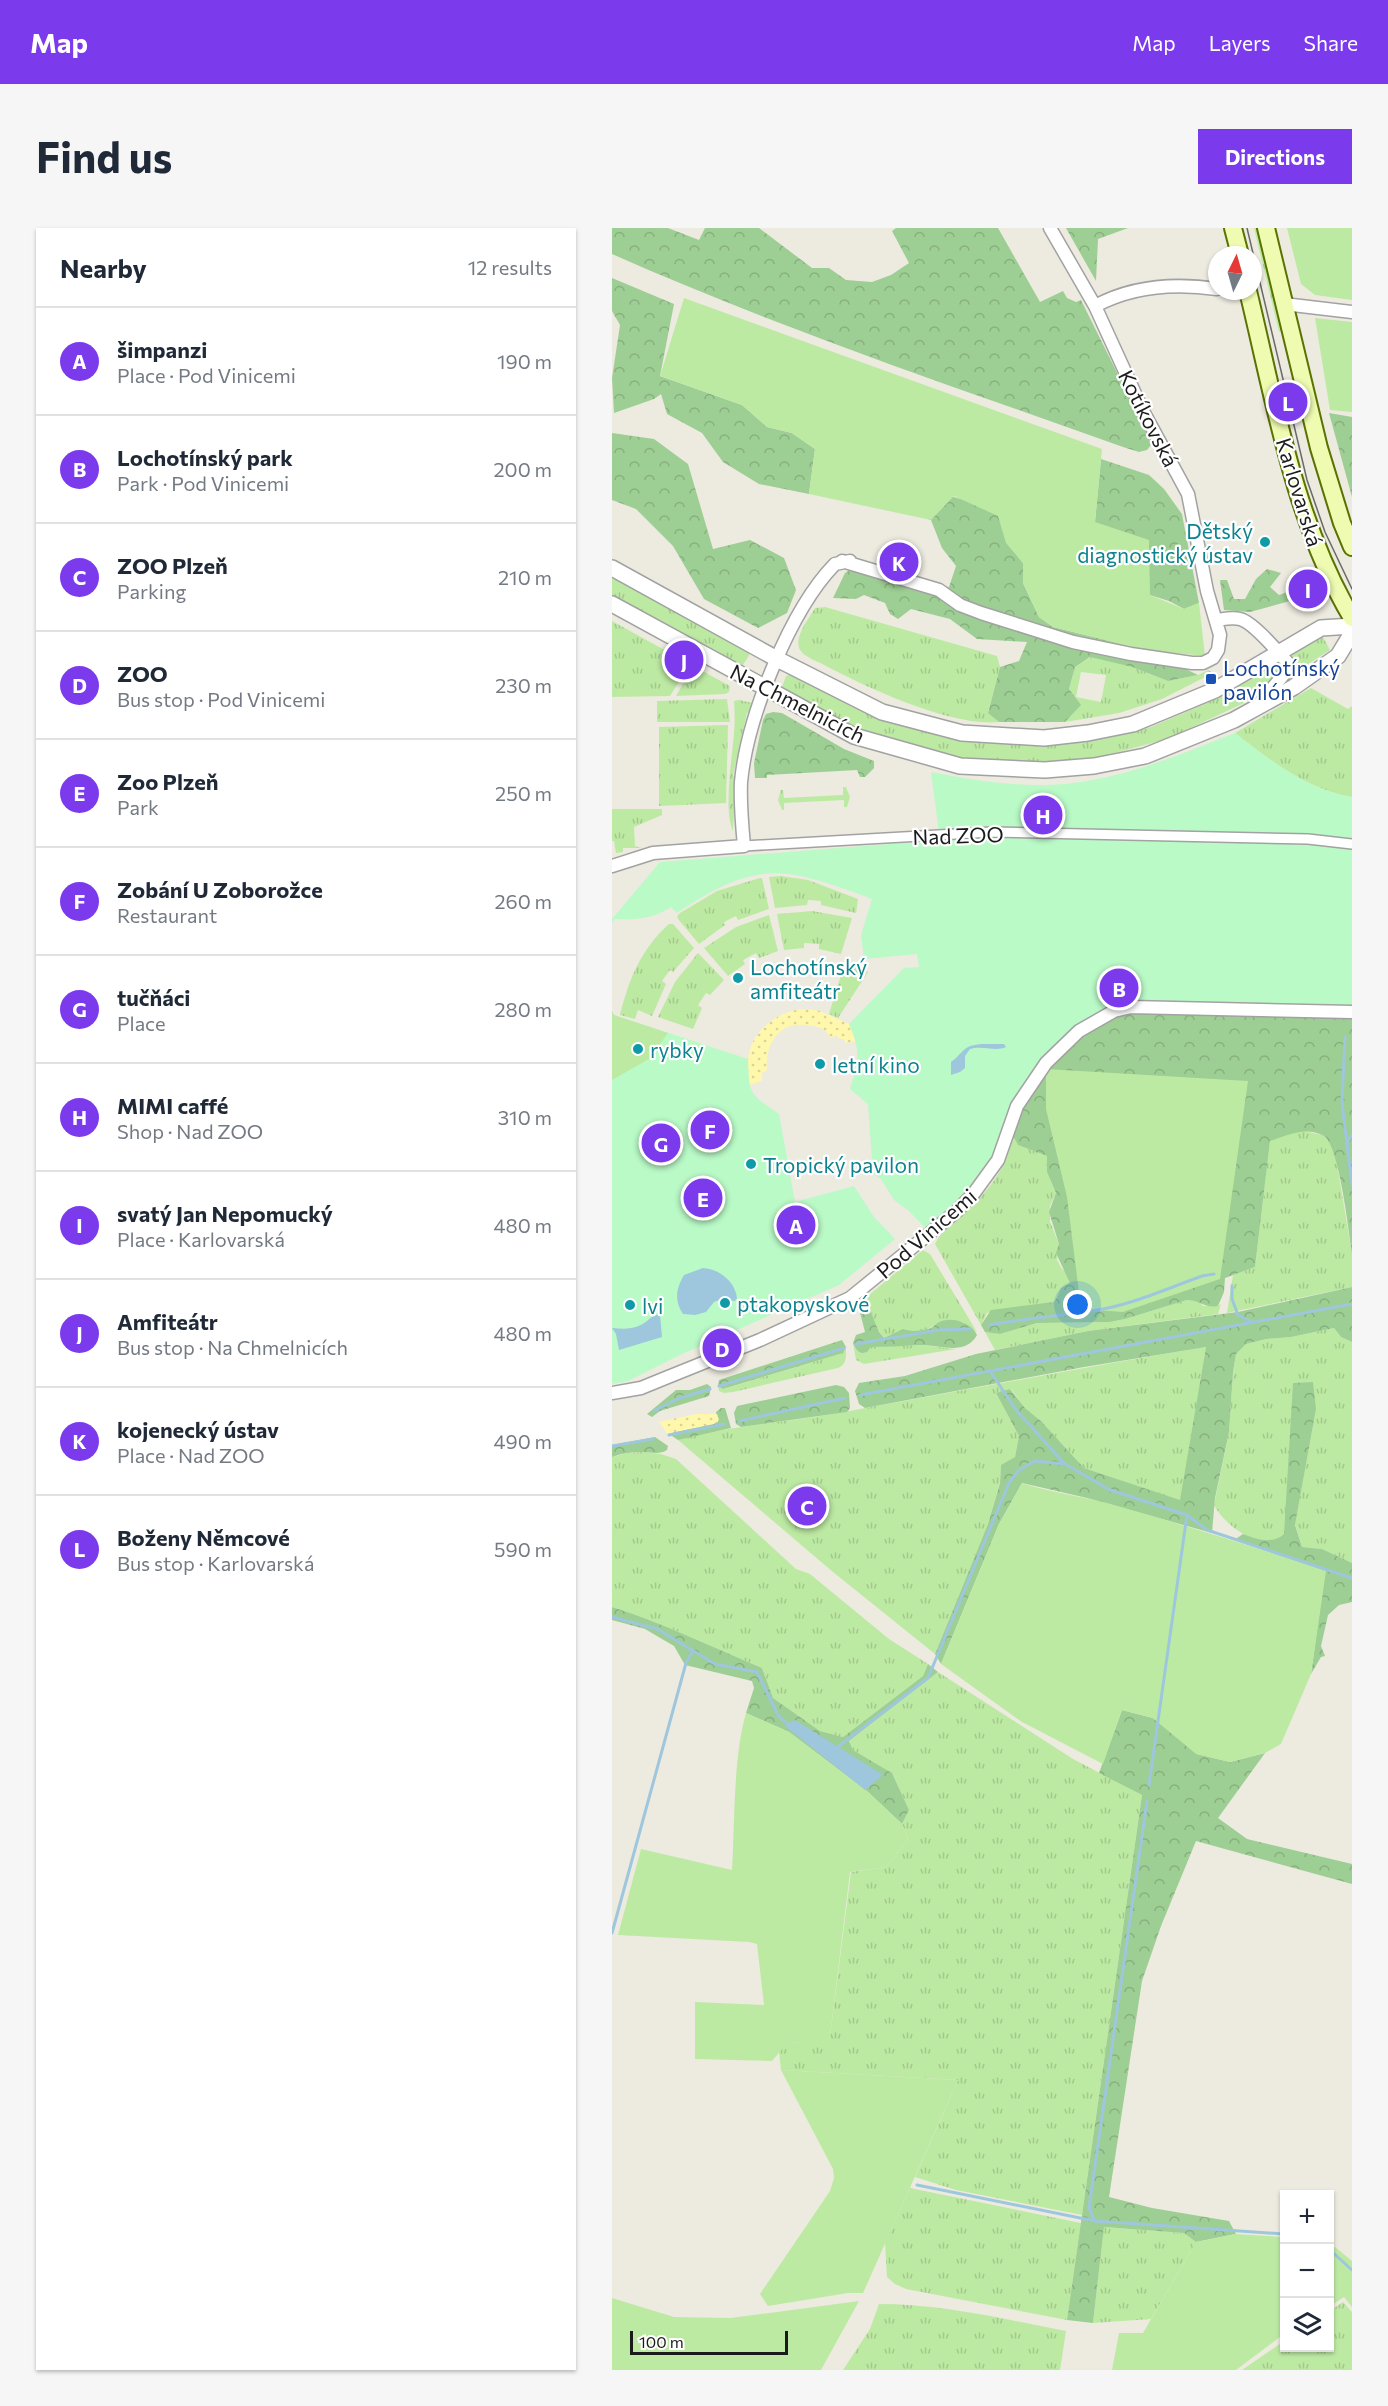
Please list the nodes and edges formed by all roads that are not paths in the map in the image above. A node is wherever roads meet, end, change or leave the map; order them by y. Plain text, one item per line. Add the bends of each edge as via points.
1 (1050, 228) edge
2 (1233, 228) edge
3 (1266, 228) edge
4 (1238, 246) edge
5 (1208, 288) edge
6 (1251, 300) edge
7 (1284, 304) junction
8 (1095, 306) junction
9 (1352, 312) edge
10 (1352, 547) edge
11 (842, 561) junction
12 (865, 561) dead end
13 (612, 568) edge
14 (612, 604) edge
15 (1352, 618) edge
16 (1216, 620) junction
17 (1352, 626) edge
18 (1352, 633) edge
19 (1278, 652) junction
20 (777, 659) junction
21 (765, 688) junction
22 (1255, 708) junction
23 (1352, 844) edge
24 (744, 846) junction
25 (612, 866) edge
26 (1352, 1012) edge
27 (612, 1394) edge

1 - 8 street, Kotíkovská
2 - 4 main road
3 - 7 main road, Karlovarská
5 - 8 street via 1159,287 1126,293
6 - 15 main road, Karlovarská via 1298,496 1322,562
7 - 9 street
7 - 10 main road, Karlovarská via 1320,448
8 - 16 street, Kotíkovská via 1143,411 1188,495
11 - 12 street
11 - 16 street, Kotíkovská via 939,590 960,605 1073,642 1178,662 1203,663 1212,658 1220,643
11 - 20 street via 828,571 809,598
13 - 20 street, Na Chmelnicích
14 - 21 street, Na Chmelnicích
16 - 19 street via 1242,619
17 - 19 street, Na Chmelnicích via 1321,628
18 - 22 street, Na Chmelnicích via 1338,656
19 - 20 street, Na Chmelnicích via 1215,690 1133,724 1044,738 962,733 882,712
19 - 22 street via 1288,663 1288,669
20 - 21 street
21 - 22 street, Na Chmelnicích via 854,736 960,766 1045,770 1145,756
21 - 24 street via 750,733 741,782
23 - 24 street, Nad ZOO via 1308,839 991,832
24 - 25 street, Nad ZOO via 653,853
26 - 27 street, Pod Vinicemi via 1131,1007 1095,1020 1046,1063 1017,1106 998,1160 974,1193 850,1298 760,1340 641,1388

